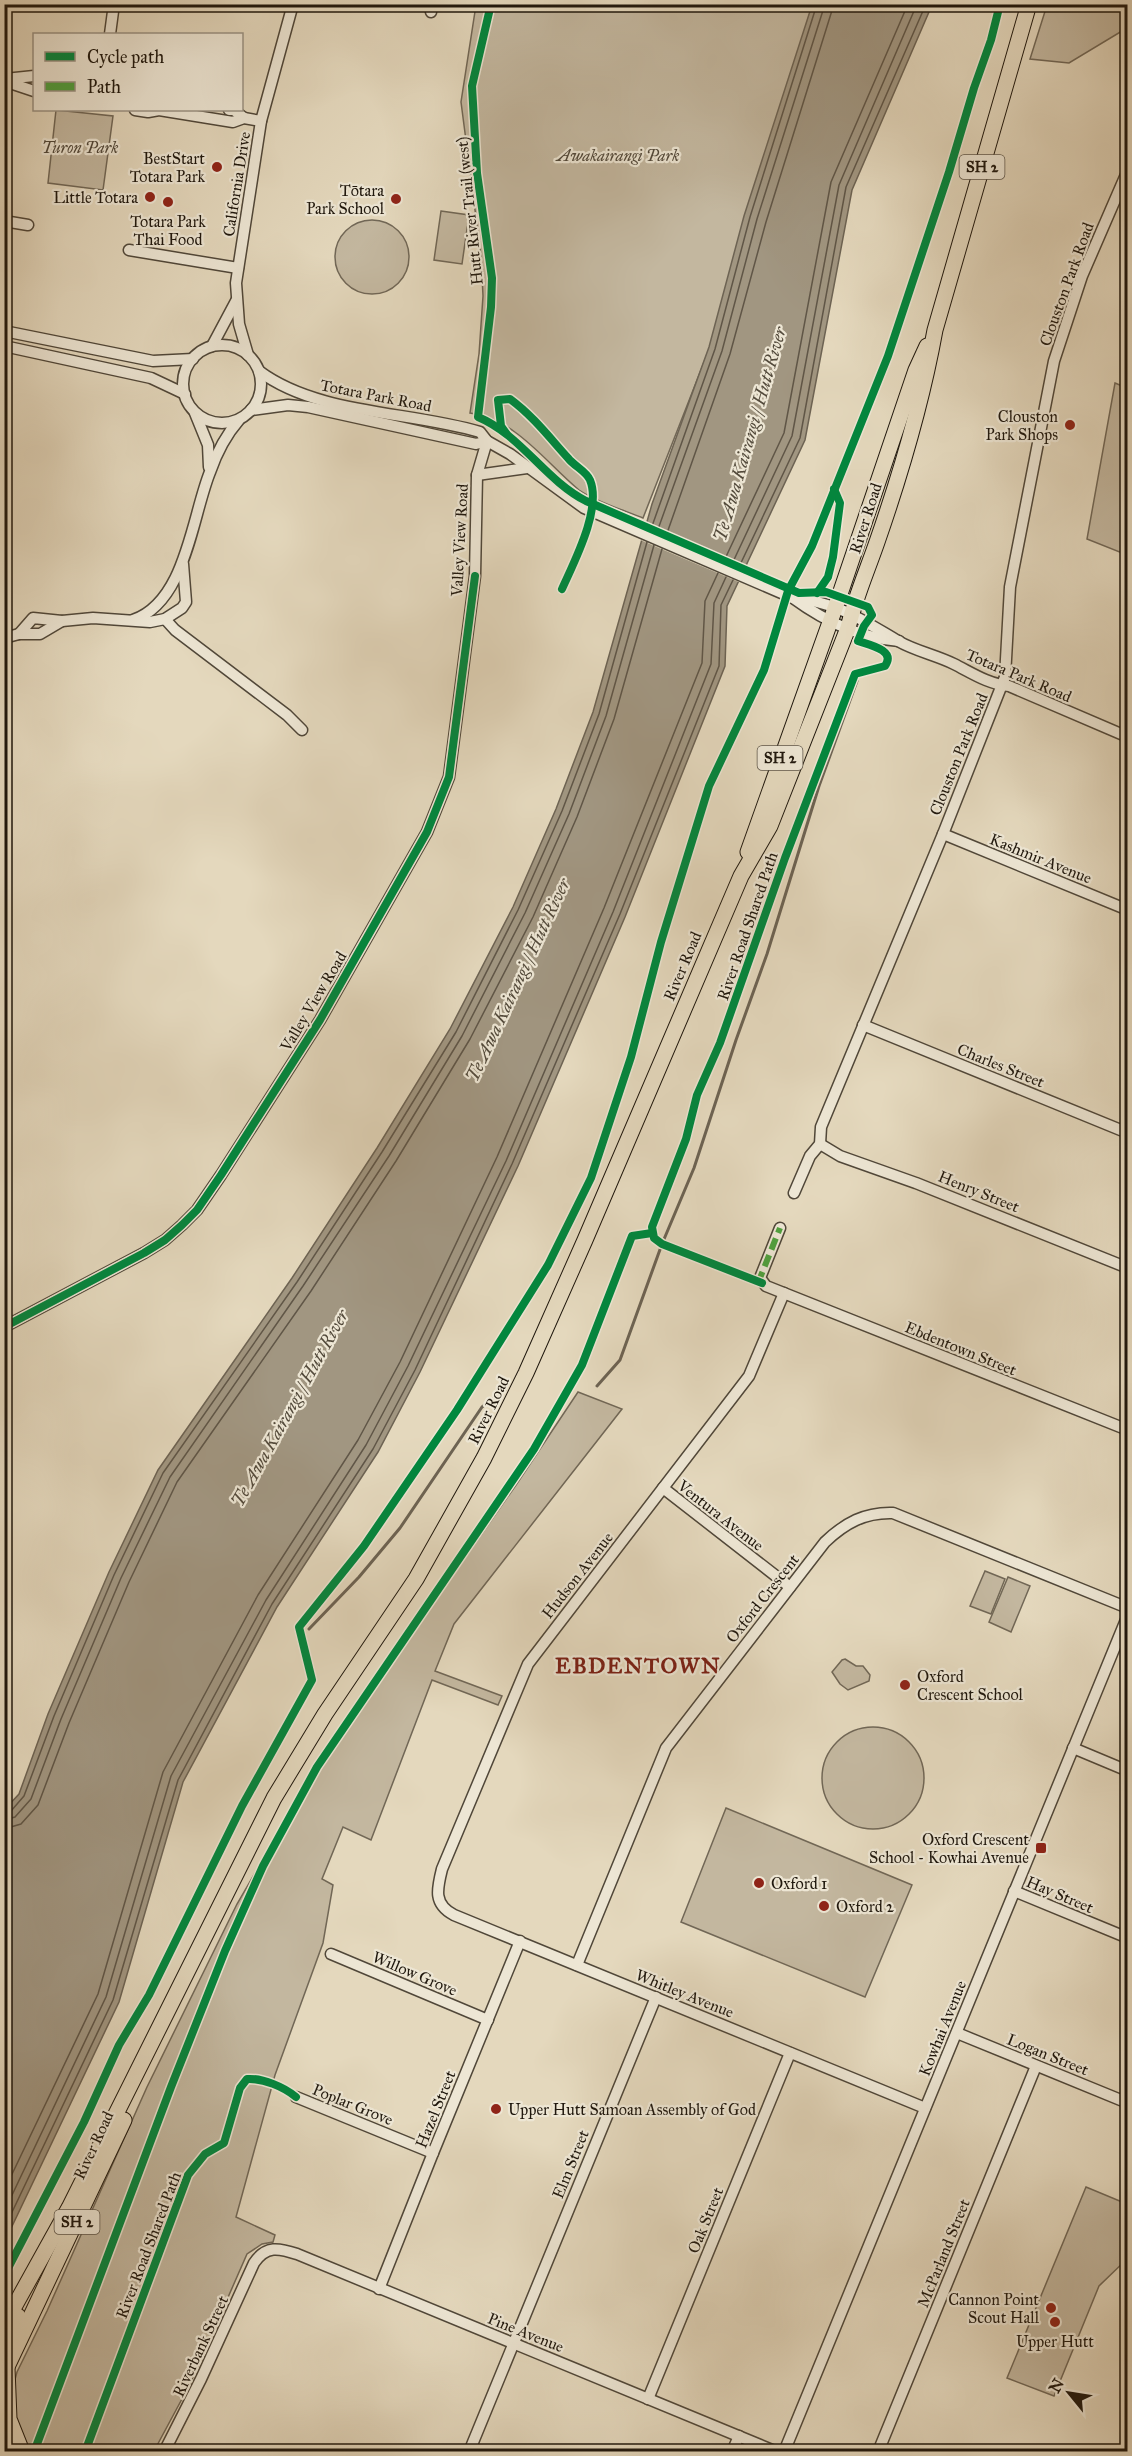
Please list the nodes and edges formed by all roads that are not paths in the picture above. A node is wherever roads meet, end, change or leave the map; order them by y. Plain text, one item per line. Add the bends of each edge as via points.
1 (114, 4) edge
2 (293, 4) edge
3 (1029, 4) edge
4 (111, 33) edge
5 (33, 76) edge
6 (4, 80) edge
7 (33, 91) edge
8 (165, 111) edge
9 (231, 111) edge
10 (244, 118) junction
11 (261, 122) junction
12 (1128, 170) edge
13 (4, 221) edge
14 (28, 225) dead end
15 (129, 250) dead end
16 (238, 268) junction
17 (236, 301) junction
18 (4, 330) edge
19 (935, 330) junction
20 (4, 346) edge
21 (212, 346) junction
22 (248, 355) junction
23 (193, 359) junction
24 (259, 371) junction
25 (185, 394) junction
26 (251, 410) junction
27 (195, 412) junction
28 (240, 419) junction
29 (487, 441) junction
30 (527, 468) junction
31 (209, 473) junction
32 (477, 475) junction
33 (183, 564) junction
34 (833, 614) junction
35 (165, 619) junction
36 (133, 620) junction
37 (62, 621) junction
38 (850, 621) junction
39 (19, 634) junction
40 (4, 638) edge
41 (1002, 685) junction
42 (302, 730) dead end
43 (1127, 736) edge
44 (943, 834) junction
45 (741, 876) junction
46 (1128, 910) edge
47 (863, 1025) junction
48 (1128, 1133) edge
49 (819, 1144) junction
50 (794, 1193) dead end
51 (780, 1228) dead end
52 (1128, 1268) edge
53 (784, 1293) junction
54 (4, 1327) edge
55 (1128, 1430) edge
56 (663, 1488) junction
57 (790, 1587) junction
58 (1128, 1608) edge
59 (1128, 1615) edge
60 (1073, 1748) junction
61 (1128, 1771) edge
62 (1014, 1891) junction
63 (438, 1899) joint
64 (210, 1931) junction
65 (1128, 1938) edge
66 (520, 1941) junction
67 (331, 1954) dead end
68 (577, 1965) junction
69 (656, 1997) junction
70 (488, 2019) junction
71 (957, 2033) junction
72 (790, 2052) junction
73 (1036, 2066) junction
74 (296, 2097) dead end
75 (1128, 2103) edge
76 (925, 2108) junction
77 (433, 2153) junction
78 (69, 2208) junction
79 (262, 2253) joint
80 (379, 2289) junction
81 (4, 2325) edge
82 (513, 2343) junction
83 (4, 2346) edge
84 (6, 2370) edge
85 (648, 2399) junction
86 (4, 2427) edge
87 (739, 2436) junction
88 (1128, 2442) edge
89 (4, 2444) edge
90 (19, 2451) edge
91 (164, 2451) edge
92 (469, 2451) edge
93 (732, 2451) edge
94 (777, 2451) edge
95 (784, 2451) edge
96 (878, 2451) edge
97 (1124, 2451) edge

1 - 4 street
2 - 11 street, California Drive
3 - 19 highway, River Road / SH 2
5 - 6 street
6 - 7 street
8 - 10 street via 233,122
9 - 10 street
10 - 11 street
11 - 16 street, California Drive
12 - 41 street, Clouston Park Road via 1082,276 1054,361 1010,587
13 - 14 street
15 - 16 street
16 - 17 street, California Drive
17 - 21 street, California Drive
17 - 22 street, California Drive
18 - 23 street via 153,361
19 - 34 highway, River Road / SH 2 via 916,369
19 - 38 highway, River Road / SH 2 via 908,440
20 - 25 street via 151,378
21 - 22 street via 231,346
21 - 23 street
22 - 24 street
23 - 25 street via 184,375
24 - 26 street via 260,392
24 - 29 street, Totara Park Road via 307,397 471,429
25 - 27 street
26 - 28 street
26 - 29 street, Totara Park Road via 288,405 308,407 476,444
27 - 28 street via 216,423
27 - 31 street via 208,445
28 - 31 street via 223,441
29 - 30 street, Totara Park Road
29 - 32 street, Valley View Road
30 - 32 street
30 - 34 street, Totara Park Road via 584,508 793,598 825,602
31 - 33 street
32 - 54 street, Valley View Road via 475,576 449,777 427,832 320,1020 197,1210 165,1240 144,1253
33 - 35 street via 186,602
33 - 36 street via 153,610
34 - 38 street, Totara Park Road
34 - 45 highway, River Road / SH 2
35 - 36 street
35 - 42 street
36 - 37 street
37 - 39 street via 40,634
37 - 39 street via 33,618
38 - 41 street, Totara Park Road via 882,640 899,641
38 - 45 highway, River Road / SH 2 via 770,826
39 - 40 street
41 - 43 street, Totara Park Road
41 - 44 street, Clouston Park Road
44 - 46 street, Kashmir Avenue
44 - 47 street, Clouston Park Road
45 - 64 highway, River Road / SH 2 via 585,1240 484,1458 416,1579 298,1758 256,1833
47 - 48 street, Charles Street
47 - 49 street, Clouston Park Road via 821,1127
49 - 50 street, Clouston Park Road
49 - 52 street, Henry Street via 840,1156
51 - 53 street, Ebdentown Street via 760,1278 766,1286
53 - 55 street, Ebdentown Street
53 - 56 street, Hudson Avenue via 749,1376
56 - 57 street, Ventura Avenue
56 - 63 street, Hudson Avenue via 528,1664 442,1869
57 - 58 street, Oxford Crescent via 839,1529 867,1515 893,1513
57 - 68 street, Oxford Crescent via 666,1748
59 - 60 street, Kowhai Avenue
60 - 61 street
60 - 62 street, Kowhai Avenue
62 - 65 street, Hay Street
62 - 71 street, Kowhai Avenue
63 - 66 street, Whitley Avenue via 454,1915
64 - 78 highway, River Road / SH 2
64 - 84 highway, River Road / SH 2
66 - 68 street, Whitley Avenue
66 - 70 street, Hazel Street
67 - 70 street, Willow Grove
68 - 69 street, Whitley Avenue
69 - 72 street, Whitley Avenue
69 - 82 street, Elm Street
70 - 77 street, Hazel Street
71 - 73 street, Logan Street
71 - 76 street, Kowhai Avenue
72 - 76 street, Whitley Avenue
72 - 85 street, Oak Street
73 - 75 street, Logan Street
73 - 96 street, McParland Street
74 - 77 street, Poplar Grove
76 - 95 street, Kowhai Avenue
77 - 80 street, Hazel Street
78 - 81 highway, River Road / SH 2
78 - 83 highway
79 - 80 street, Pine Avenue via 284,2250
79 - 91 street, Riverbank Street
80 - 82 street, Pine Avenue
82 - 85 street, Pine Avenue
82 - 92 street, Elm Street
84 - 90 highway via 8,2412
85 - 87 street, Pine Avenue
86 - 90 street
87 - 93 street
87 - 94 street, Pine Avenue
88 - 97 street
89 - 90 street

